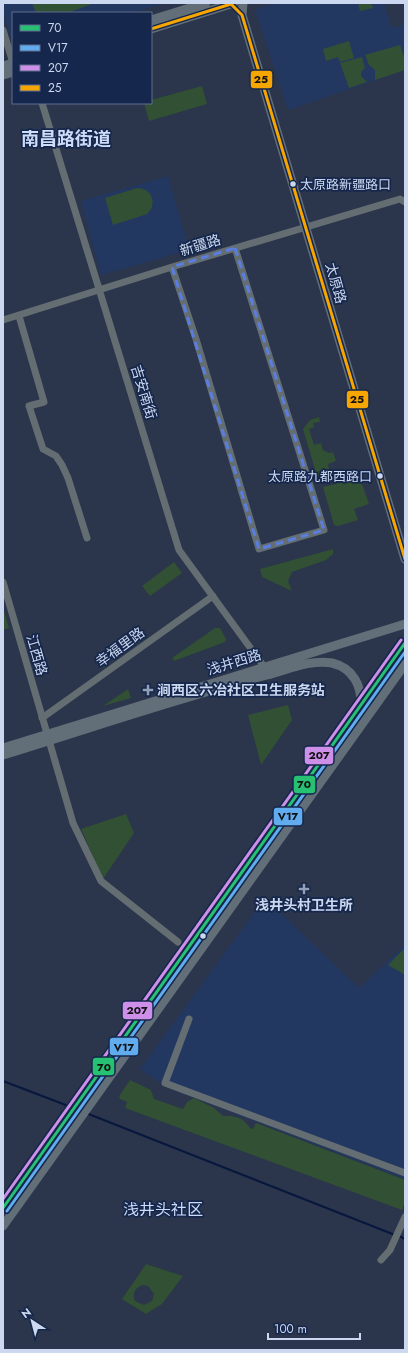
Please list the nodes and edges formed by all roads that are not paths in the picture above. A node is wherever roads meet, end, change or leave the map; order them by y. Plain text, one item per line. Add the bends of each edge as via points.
1 (206, 3) edge
2 (232, 3) edge
3 (243, 3) edge
4 (242, 15) junction
5 (152, 20) edge
6 (152, 29) edge
7 (3, 30) edge
8 (12, 60) edge
9 (42, 104) edge
10 (405, 202) edge
11 (305, 227) junction
12 (235, 248) junction
13 (172, 267) junction
14 (99, 291) junction
15 (19, 316) junction
16 (3, 320) edge
17 (87, 538) dead end
18 (405, 559) edge
19 (3, 582) edge
20 (213, 596) junction
21 (405, 624) edge
22 (405, 643) edge
23 (405, 664) edge
24 (265, 668) junction
25 (361, 706) junction
26 (42, 718) junction
27 (48, 738) junction
28 (3, 748) edge
29 (3, 755) edge
30 (178, 942) dead end
31 (189, 1019) dead end
32 (405, 1173) edge
33 (3, 1208) edge
34 (405, 1217) edge
35 (3, 1226) edge
36 (380, 1260) dead end

1 - 5 main road
2 - 4 main road, 太原路
2 - 6 main road
3 - 4 main road, 太原路
4 - 11 main road, 太原路
7 - 8 street
9 - 14 street, 吉安南街
10 - 11 street, 新疆路 via 400,199
11 - 12 street, 新疆路
11 - 18 main road, 太原路
12 - 13 street, 新疆路
12 - 13 street via 324,530 259,549
13 - 14 street, 新疆路
14 - 15 street, 新疆路
14 - 20 street, 吉安南街 via 179,550
15 - 16 street, 新疆路
15 - 17 street via 44,402 29,406 43,449 56,456 68,478
19 - 26 street, 江西路
20 - 24 street, 吉安南街
20 - 26 street, 幸福里路
21 - 24 main road, 浅井西路
22 - 25 main road
23 - 35 main road
24 - 27 main road, 浅井西路
25 - 27 main road, 浅井西路 via 355,676 345,668 331,663 313,663
25 - 33 main road
26 - 27 street, 江西路
27 - 28 main road, 浅井西路
27 - 29 main road, 浅井西路
27 - 30 street, 江西路 via 73,823 101,881
31 - 32 street via 165,1083
34 - 36 street via 390,1250

